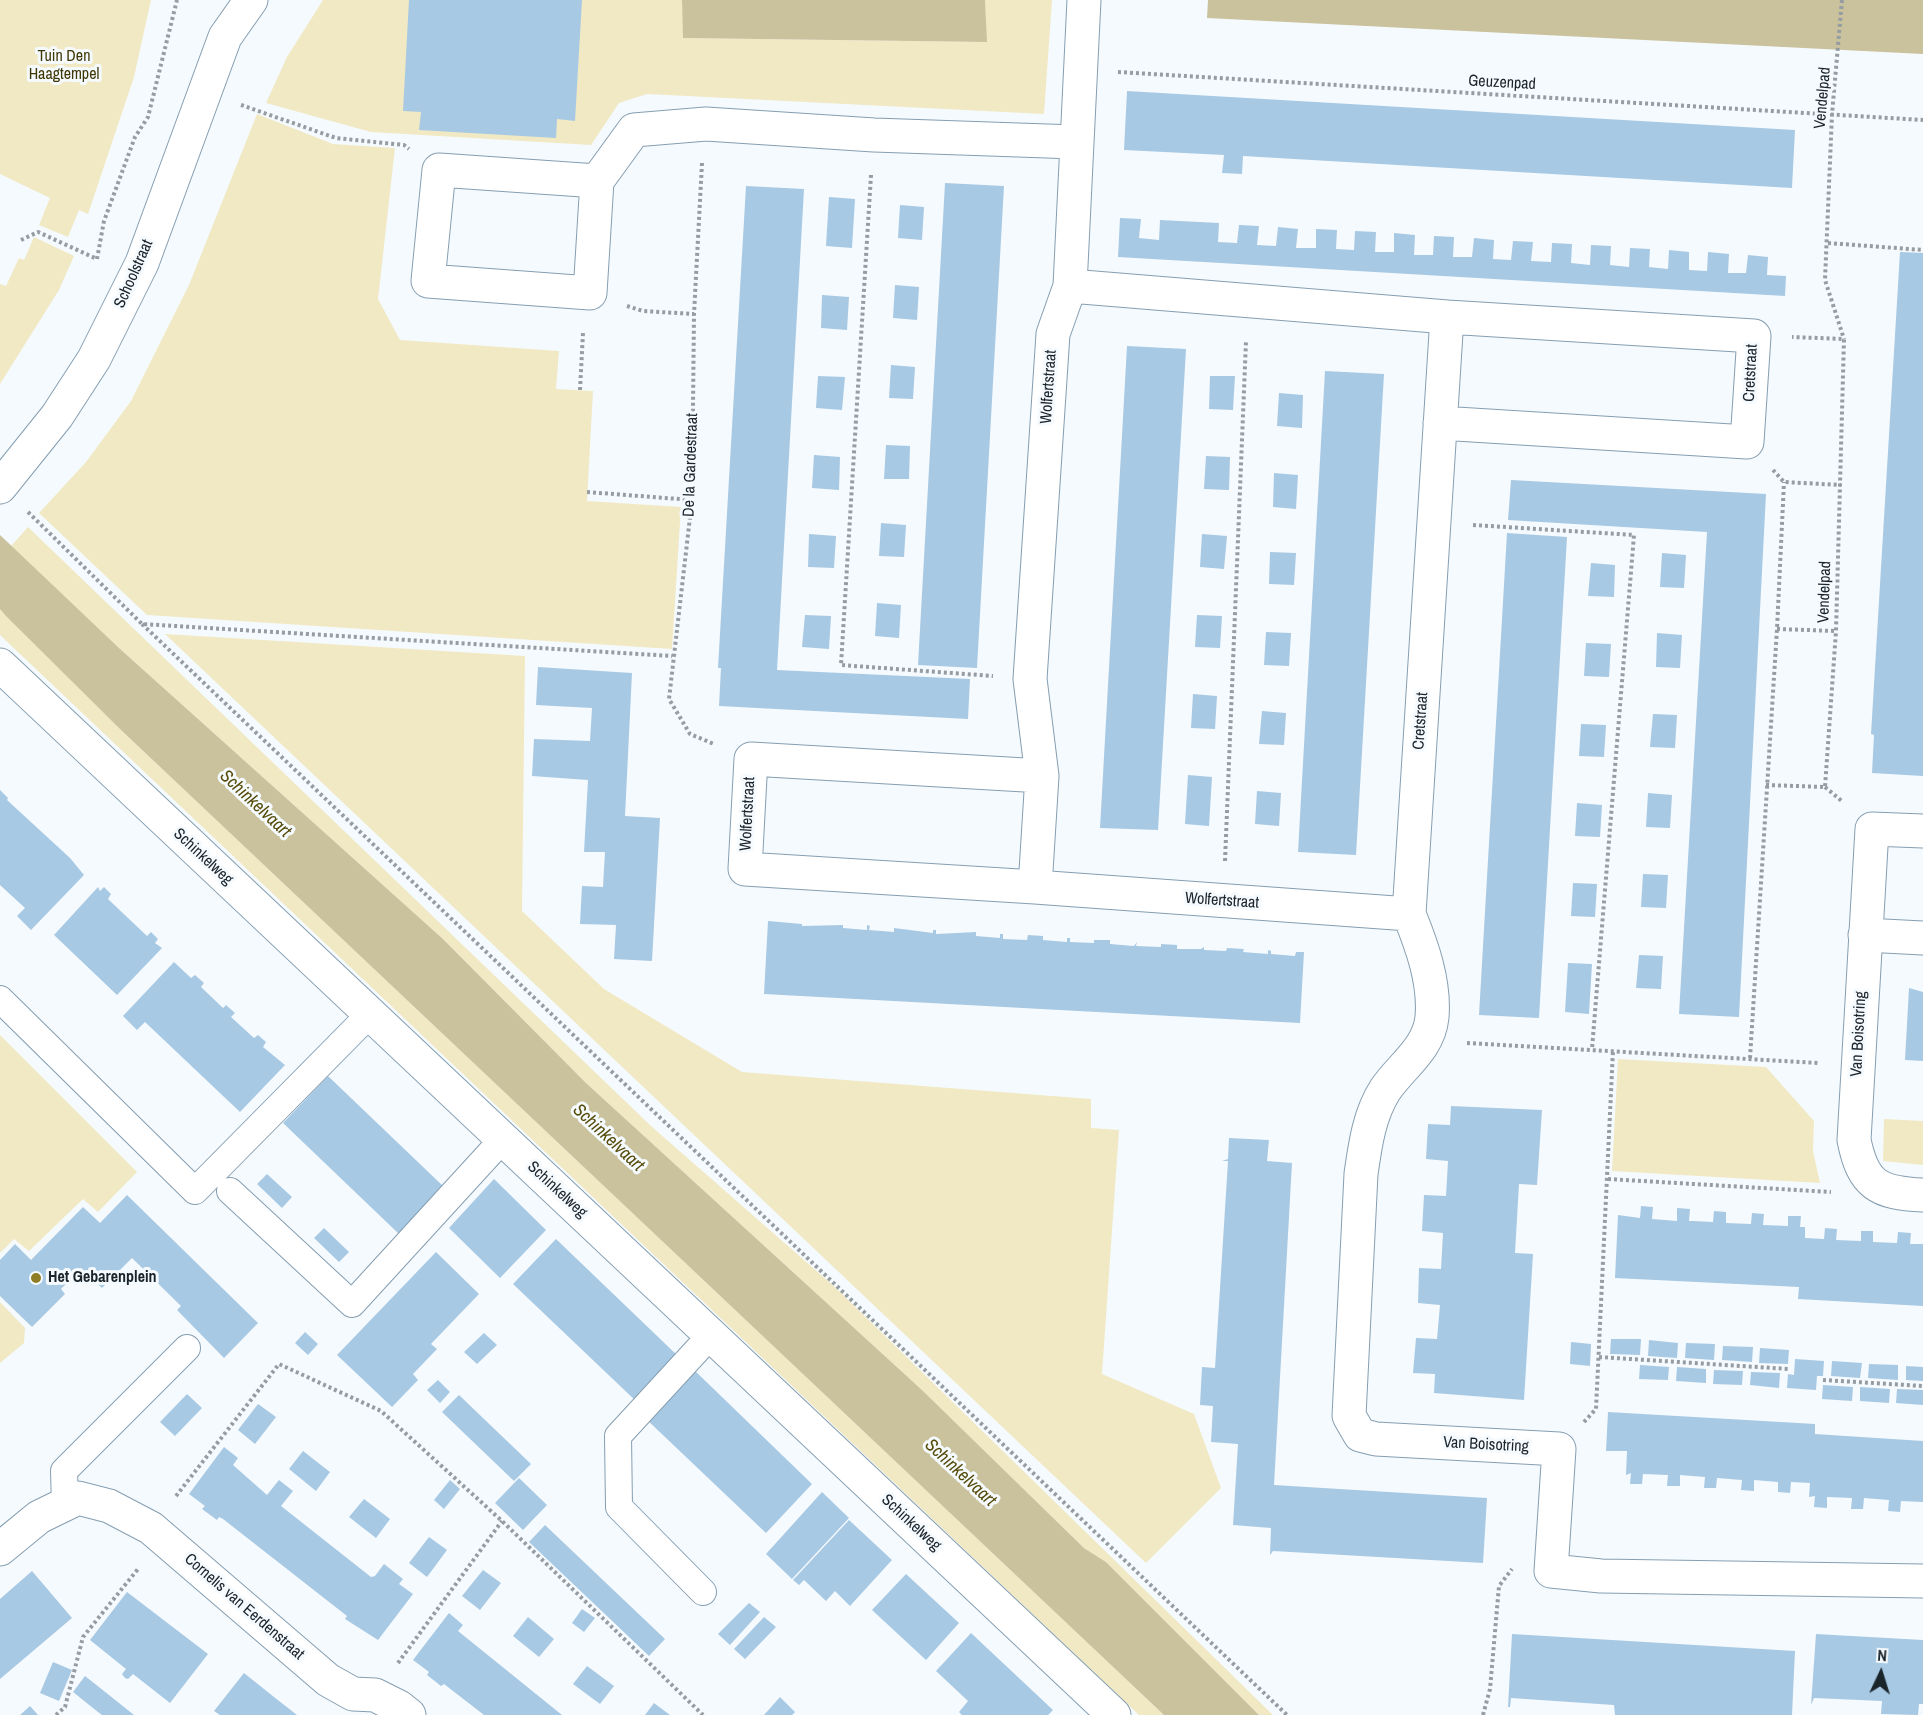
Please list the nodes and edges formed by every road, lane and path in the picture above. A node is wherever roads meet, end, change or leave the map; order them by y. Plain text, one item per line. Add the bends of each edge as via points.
1 (177, 0) edge
2 (226, 0) edge
3 (251, 0) edge
4 (1084, 0) edge
5 (1842, 0) edge
6 (225, 37) junction
7 (1080, 70) junction
8 (206, 90) junction
9 (1832, 114) junction
10 (1923, 120) edge
11 (706, 124) junction
12 (874, 135) junction
13 (1076, 142) junction
14 (439, 170) junction
15 (597, 181) junction
16 (21, 240) dead end
17 (1828, 243) junction
18 (1923, 250) edge
19 (97, 259) junction
20 (92, 269) dead end
21 (1070, 286) junction
22 (590, 293) junction
23 (1248, 300) junction
24 (694, 314) junction
25 (1447, 317) junction
26 (583, 332) dead end
27 (1754, 336) junction
28 (1844, 339) junction
29 (580, 390) dead end
30 (1440, 423) junction
31 (1747, 442) junction
32 (1784, 482) junction
33 (1841, 485) junction
34 (1, 486) edge
35 (587, 492) dead end
36 (692, 500) junction
37 (1434, 522) junction
38 (142, 624) junction
39 (1777, 629) junction
40 (1836, 631) junction
41 (672, 656) junction
42 (0, 665) edge
43 (1030, 679) junction
44 (751, 759) junction
45 (1042, 776) junction
46 (1766, 785) junction
47 (1923, 831) edge
48 (1035, 887) junction
49 (1224, 901) junction
50 (1409, 914) junction
51 (1865, 935) junction
52 (1923, 938) edge
53 (0, 999) edge
54 (370, 1014) junction
55 (1428, 1029) junction
56 (1592, 1049) junction
57 (1613, 1050) junction
58 (1750, 1058) junction
59 (1857, 1065) junction
60 (502, 1139) junction
61 (1608, 1179) junction
62 (1873, 1182) junction
63 (230, 1191) dead end
64 (1923, 1195) edge
65 (711, 1335) junction
66 (187, 1348) dead end
67 (1599, 1357) junction
68 (1789, 1369) dead end
69 (1823, 1380) dead end
70 (1923, 1386) edge
71 (1558, 1449) junction
72 (71, 1501) junction
73 (501, 1521) junction
74 (157, 1533) junction
75 (0, 1549) edge
76 (1923, 1581) edge
77 (1499, 1586) dead end
78 (703, 1592) dead end
79 (375, 1695) junction
80 (56, 1715) edge
81 (409, 1715) edge
82 (703, 1715) edge
83 (1114, 1715) edge
84 (1287, 1715) edge
85 (1483, 1715) edge

1 - 19 path via 148,117 135,137 104,220
2 - 6 street, Schoolstraat
3 - 6 street, Schoolstraat
4 - 7 street, Wolfertstraat
5 - 9 path, Vendelpad
6 - 8 street, Schoolstraat
7 - 9 path, Geuzenpad
7 - 13 street, Wolfertstraat
8 - 14 path via 336,138 404,145
8 - 34 street, Schoolstraat via 142,263 94,359 57,416
9 - 10 path, Geuzenpad
9 - 17 path, Vendelpad
11 - 12 street
11 - 15 street via 634,130
11 - 24 path, De la Gardestraat
12 - 13 street
12 - 43 path via 841,665
13 - 21 street, Wolfertstraat
14 - 15 street
14 - 22 street via 428,281
15 - 22 street
16 - 19 path via 38,232
17 - 18 path
17 - 28 path, Vendelpad via 1825,280
19 - 20 path
21 - 23 street
21 - 43 street, Wolfertstraat via 1053,334
22 - 24 path via 643,311
23 - 25 street
23 - 49 path
24 - 36 path, De la Gardestraat
25 - 27 street, Cretstraat
25 - 30 street, Cretstraat
26 - 29 path
27 - 28 path
27 - 31 street, Cretstraat
28 - 33 path, Vendelpad
30 - 31 street
30 - 37 street, Cretstraat
31 - 32 path
32 - 33 path
32 - 39 path
33 - 40 path, Vendelpad
34 - 38 path
35 - 36 path
36 - 41 path, De la Gardestraat
37 - 50 street, Cretstraat
37 - 56 path via 1634,535
38 - 41 path
38 - 84 path
39 - 40 path
39 - 46 path
40 - 46 path, Vendelpad via 1825,787
41 - 44 path, De la Gardestraat via 669,699 690,734
42 - 54 street, Schinkelweg
43 - 45 street, Wolfertstraat
44 - 45 street, Wolfertstraat
44 - 48 street, Wolfertstraat via 745,869
45 - 48 street, Wolfertstraat
46 - 58 path
47 - 51 street, Van Boisotring via 1872,829
48 - 49 street, Wolfertstraat
49 - 50 street, Wolfertstraat
50 - 55 street, Cretstraat via 1426,958
51 - 52 street
51 - 59 street, Van Boisotring
53 - 54 lane via 195,1191
54 - 60 street, Schinkelweg
55 - 56 path
55 - 71 street, Van Boisotring via 1385,1091 1366,1135 1360,1174 1349,1416 1360,1435 1376,1439
56 - 57 path
57 - 58 path
57 - 61 path
58 - 59 path
59 - 62 street, Van Boisotring via 1854,1140 1859,1164
60 - 63 lane via 352,1304
60 - 65 street, Schinkelweg
61 - 62 path via 1828,1192
61 - 67 path
62 - 64 street via 1895,1194
65 - 78 lane via 618,1436 619,1507
65 - 83 street, Schinkelweg
66 - 72 lane via 64,1471
67 - 68 path
67 - 71 path via 1596,1409
69 - 70 path
71 - 76 street via 1551,1571 1600,1576
72 - 74 street, Cornelis van Eerdenstraat via 109,1506 134,1516
72 - 75 street via 39,1517
73 - 74 path via 381,1411 279,1364
73 - 79 path
73 - 82 path
74 - 79 street, Cornelis van Eerdenstraat via 328,1680 353,1694
74 - 80 path via 83,1637 65,1707
77 - 85 path via 1491,1689
79 - 81 street, Cornelis van Eerdenstraat

